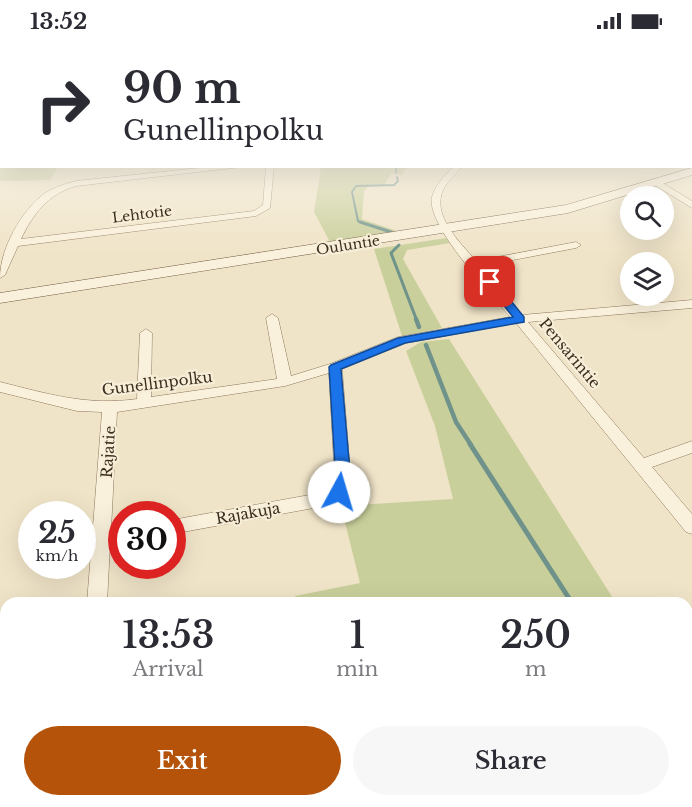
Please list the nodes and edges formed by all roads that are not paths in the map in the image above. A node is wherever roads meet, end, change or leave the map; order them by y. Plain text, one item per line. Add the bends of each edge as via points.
1 (97, 182) edge
2 (270, 182) edge
3 (442, 182) edge
4 (656, 182) joint
5 (692, 205) edge
6 (446, 230) junction
7 (15, 243) junction
8 (576, 245) dead end
9 (476, 264) junction
10 (0, 275) edge
11 (0, 298) edge
12 (692, 304) edge
13 (272, 318) dead end
14 (520, 319) junction
15 (146, 333) dead end
16 (335, 367) junction
17 (285, 382) junction
18 (0, 387) edge
19 (144, 402) junction
20 (110, 408) junction
21 (692, 447) edge
22 (641, 465) junction
23 (186, 524) edge
24 (692, 527) edge
25 (108, 539) edge
26 (102, 540) junction
27 (97, 597) edge

1 - 7 street via 66,185 50,193 37,205
2 - 7 street, Lehtotie via 267,206 256,213
3 - 6 street, Pensarintie via 436,191 435,208
4 - 5 street
4 - 6 main road, Ouluntie via 568,209
6 - 9 street, Pensarintie
6 - 11 main road, Ouluntie
7 - 10 street
8 - 9 street
9 - 14 street, Pensarintie
12 - 14 street, Gunellinpolku
13 - 17 street
14 - 16 street, Gunellinpolku via 411,338
14 - 22 street, Pensarintie
15 - 19 street
16 - 17 street, Gunellinpolku
16 - 23 street, Rajakuja via 343,483 339,492 330,498
17 - 19 street, Gunellinpolku
18 - 20 street, Gunellinpolku via 77,406
19 - 20 street, Gunellinpolku
20 - 26 street, Rajatie
21 - 22 street
22 - 24 street, Pensarintie
25 - 26 street
26 - 27 street, Rajatie

